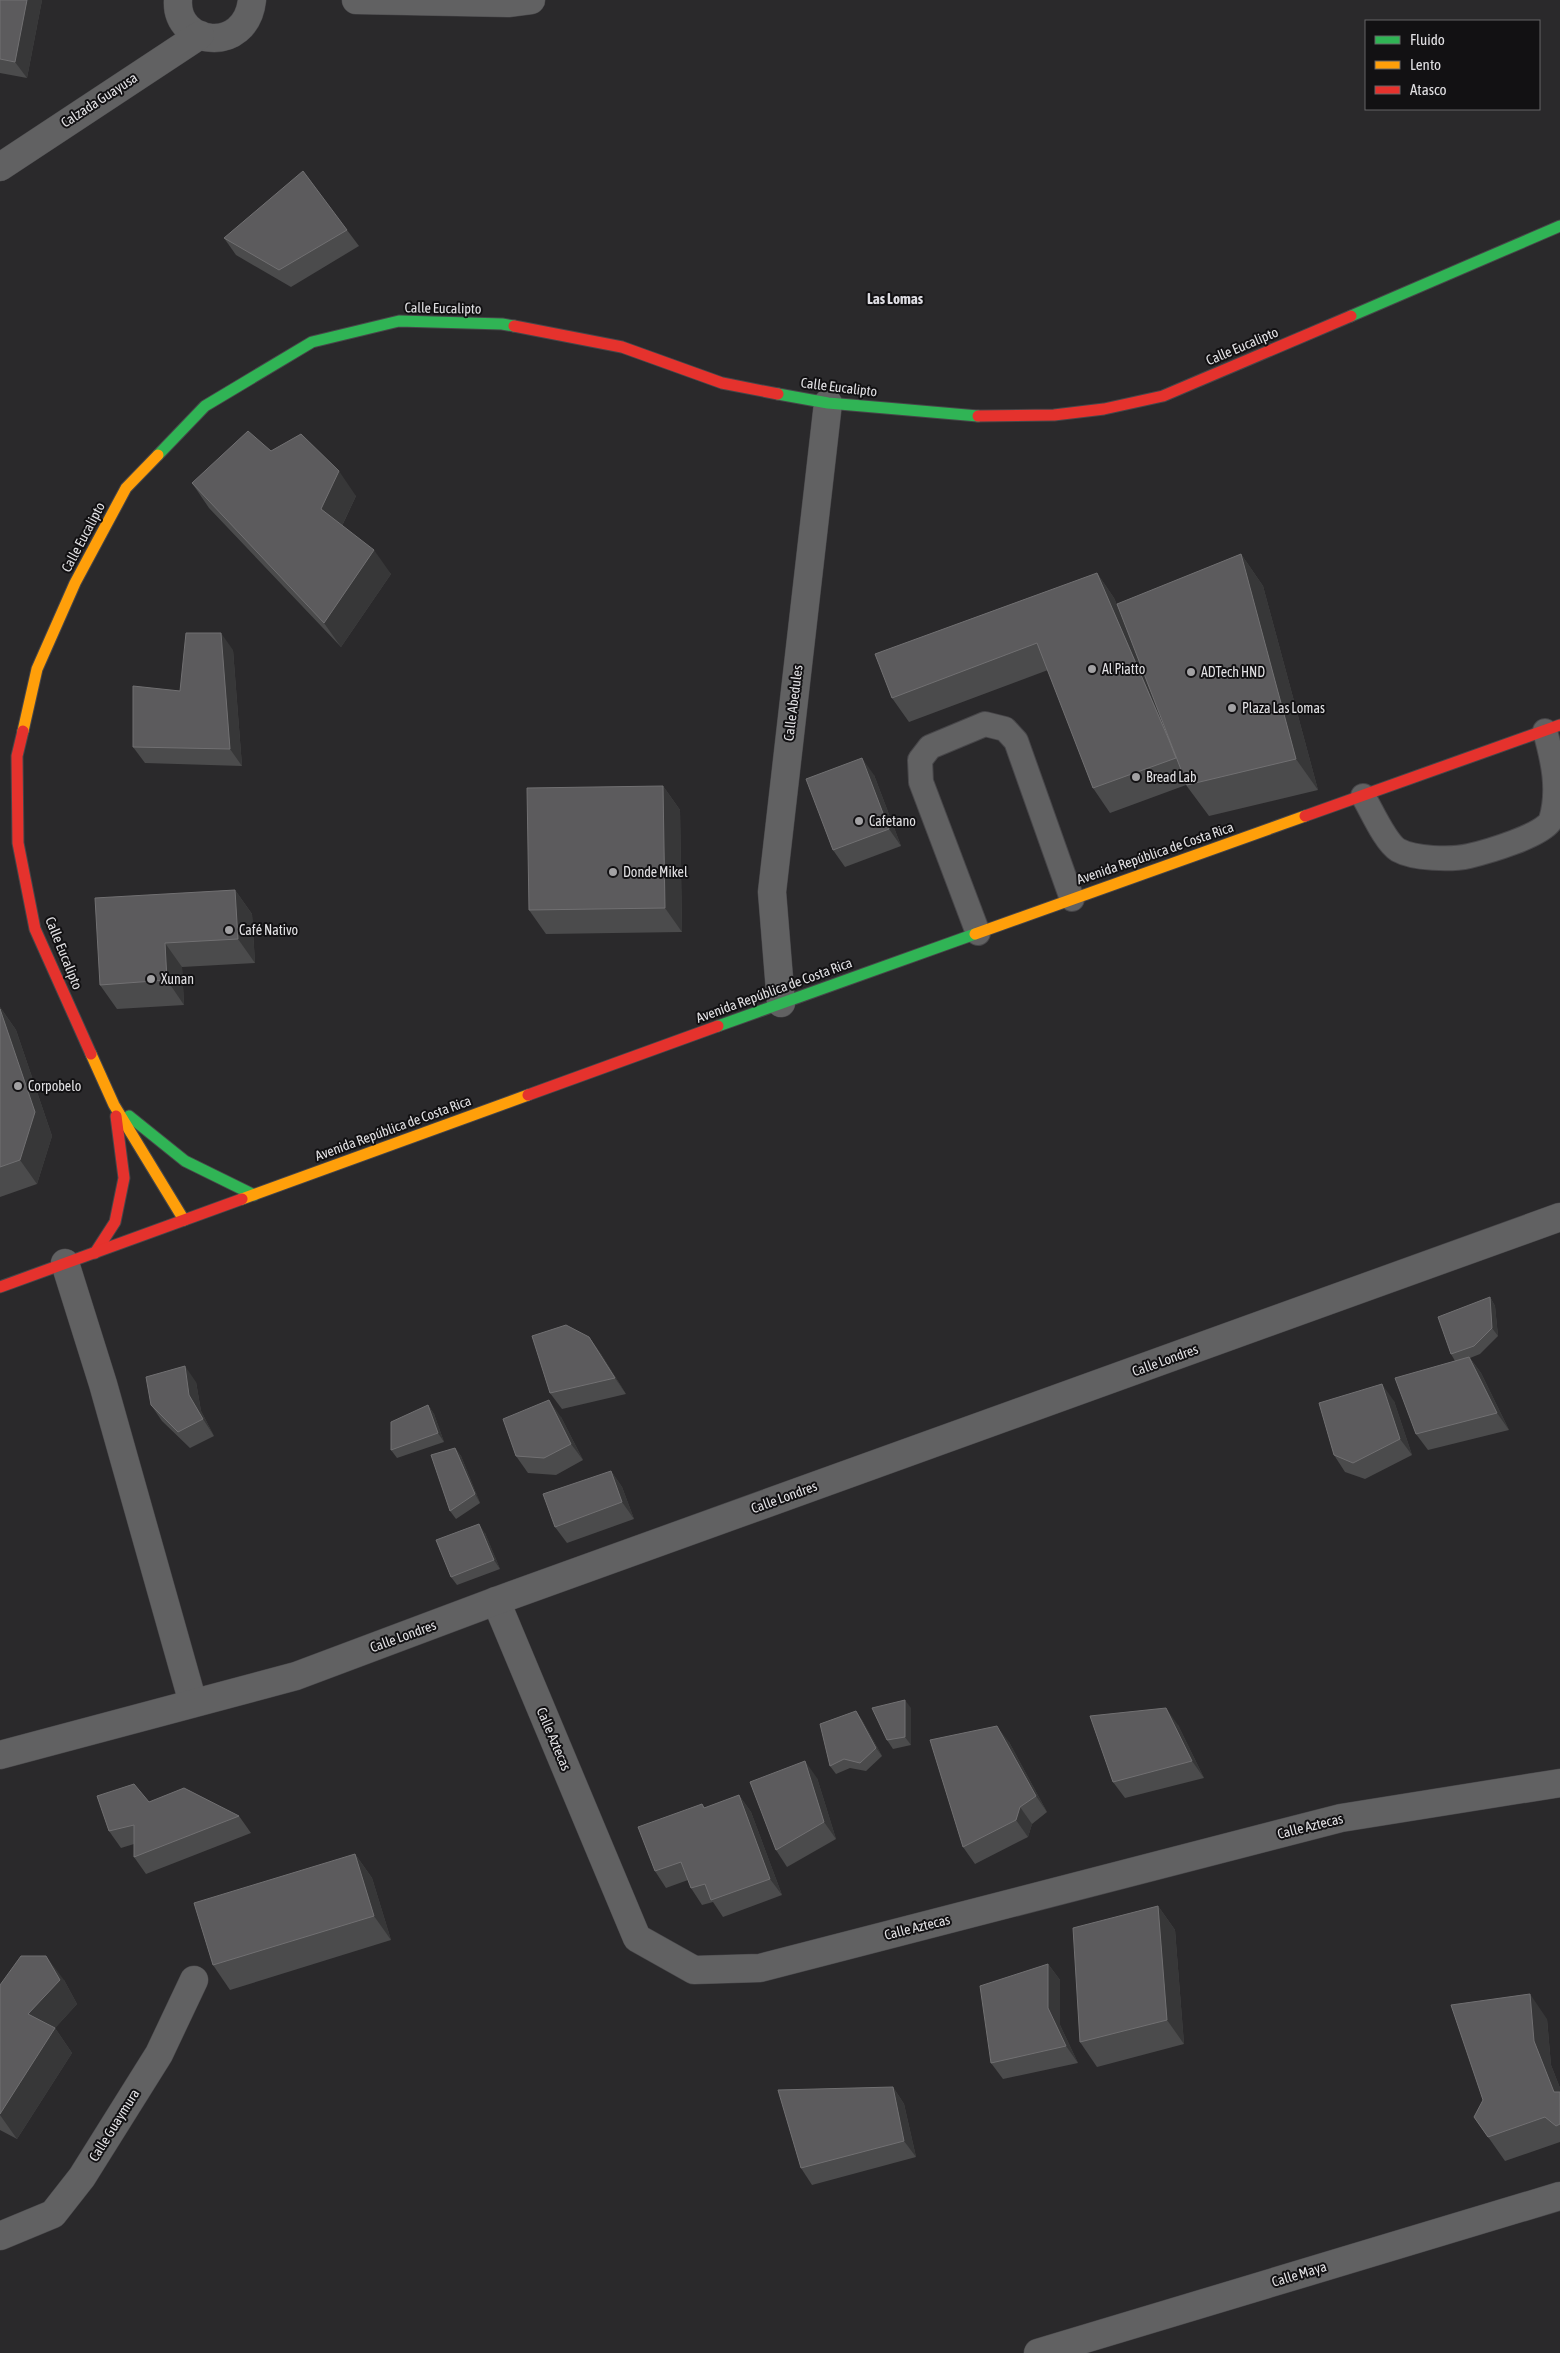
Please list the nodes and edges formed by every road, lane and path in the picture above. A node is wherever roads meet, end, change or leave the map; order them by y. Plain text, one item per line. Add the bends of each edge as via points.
1 (178, 0) edge
2 (252, 0) edge
3 (356, 0) edge
4 (531, 0) edge
5 (200, 35) junction
6 (0, 167) edge
7 (1560, 226) edge
8 (828, 403) junction
9 (1552, 728) edge
10 (9, 755) edge
11 (1363, 796) junction
12 (1072, 899) junction
13 (978, 933) junction
14 (781, 1003) junction
15 (114, 1105) junction
16 (254, 1195) junction
17 (1560, 1217) edge
18 (184, 1220) junction
19 (95, 1253) junction
20 (65, 1263) junction
21 (0, 1287) edge
22 (496, 1601) junction
23 (193, 1703) junction
24 (0, 1755) edge
25 (1560, 1783) edge
26 (194, 1980) dead end
27 (1560, 2196) edge
28 (0, 2236) edge
29 (1038, 2353) edge

1 - 5 street via 182,18
2 - 5 street via 251,11 237,32 212,39
3 - 4 street
5 - 6 street, Calzada Guayusa
7 - 8 street, Calle Eucalipto via 1163,396 1104,409 1054,415 981,416
8 - 10 street, Calle Eucalipto via 722,383 622,347 502,324 399,321 312,342 205,406 126,488 75,583 37,669
8 - 14 street, Calle Abedules via 772,892
9 - 11 street, Avenida República de Costa Rica
9 - 11 lane via 1558,797 1551,822 1536,834 1468,856 1424,858 1397,850
10 - 15 street, Calle Eucalipto via 18,843 35,929
11 - 12 street, Avenida República de Costa Rica
12 - 13 street, Avenida República de Costa Rica
12 - 13 lane via 1016,741 1005,729 985,724 930,747 920,760 921,782
13 - 14 street, Avenida República de Costa Rica
14 - 16 street, Avenida República de Costa Rica
15 - 16 street via 184,1161
15 - 18 street, Calle Eucalipto
15 - 19 street via 124,1178 115,1222
16 - 18 street, Avenida República de Costa Rica
17 - 22 street, Calle Londres
18 - 19 street, Avenida República de Costa Rica
19 - 20 street, Avenida República de Costa Rica
20 - 21 street, Avenida República de Costa Rica
20 - 23 street via 103,1384
22 - 23 street, Calle Londres via 296,1676
22 - 25 street, Calle Aztecas via 637,1938 694,1970 760,1968 1341,1818
23 - 24 street, Calle Londres
26 - 28 street, Calle Guaymura via 159,2054 82,2176 53,2214
27 - 29 street, Calle Maya

